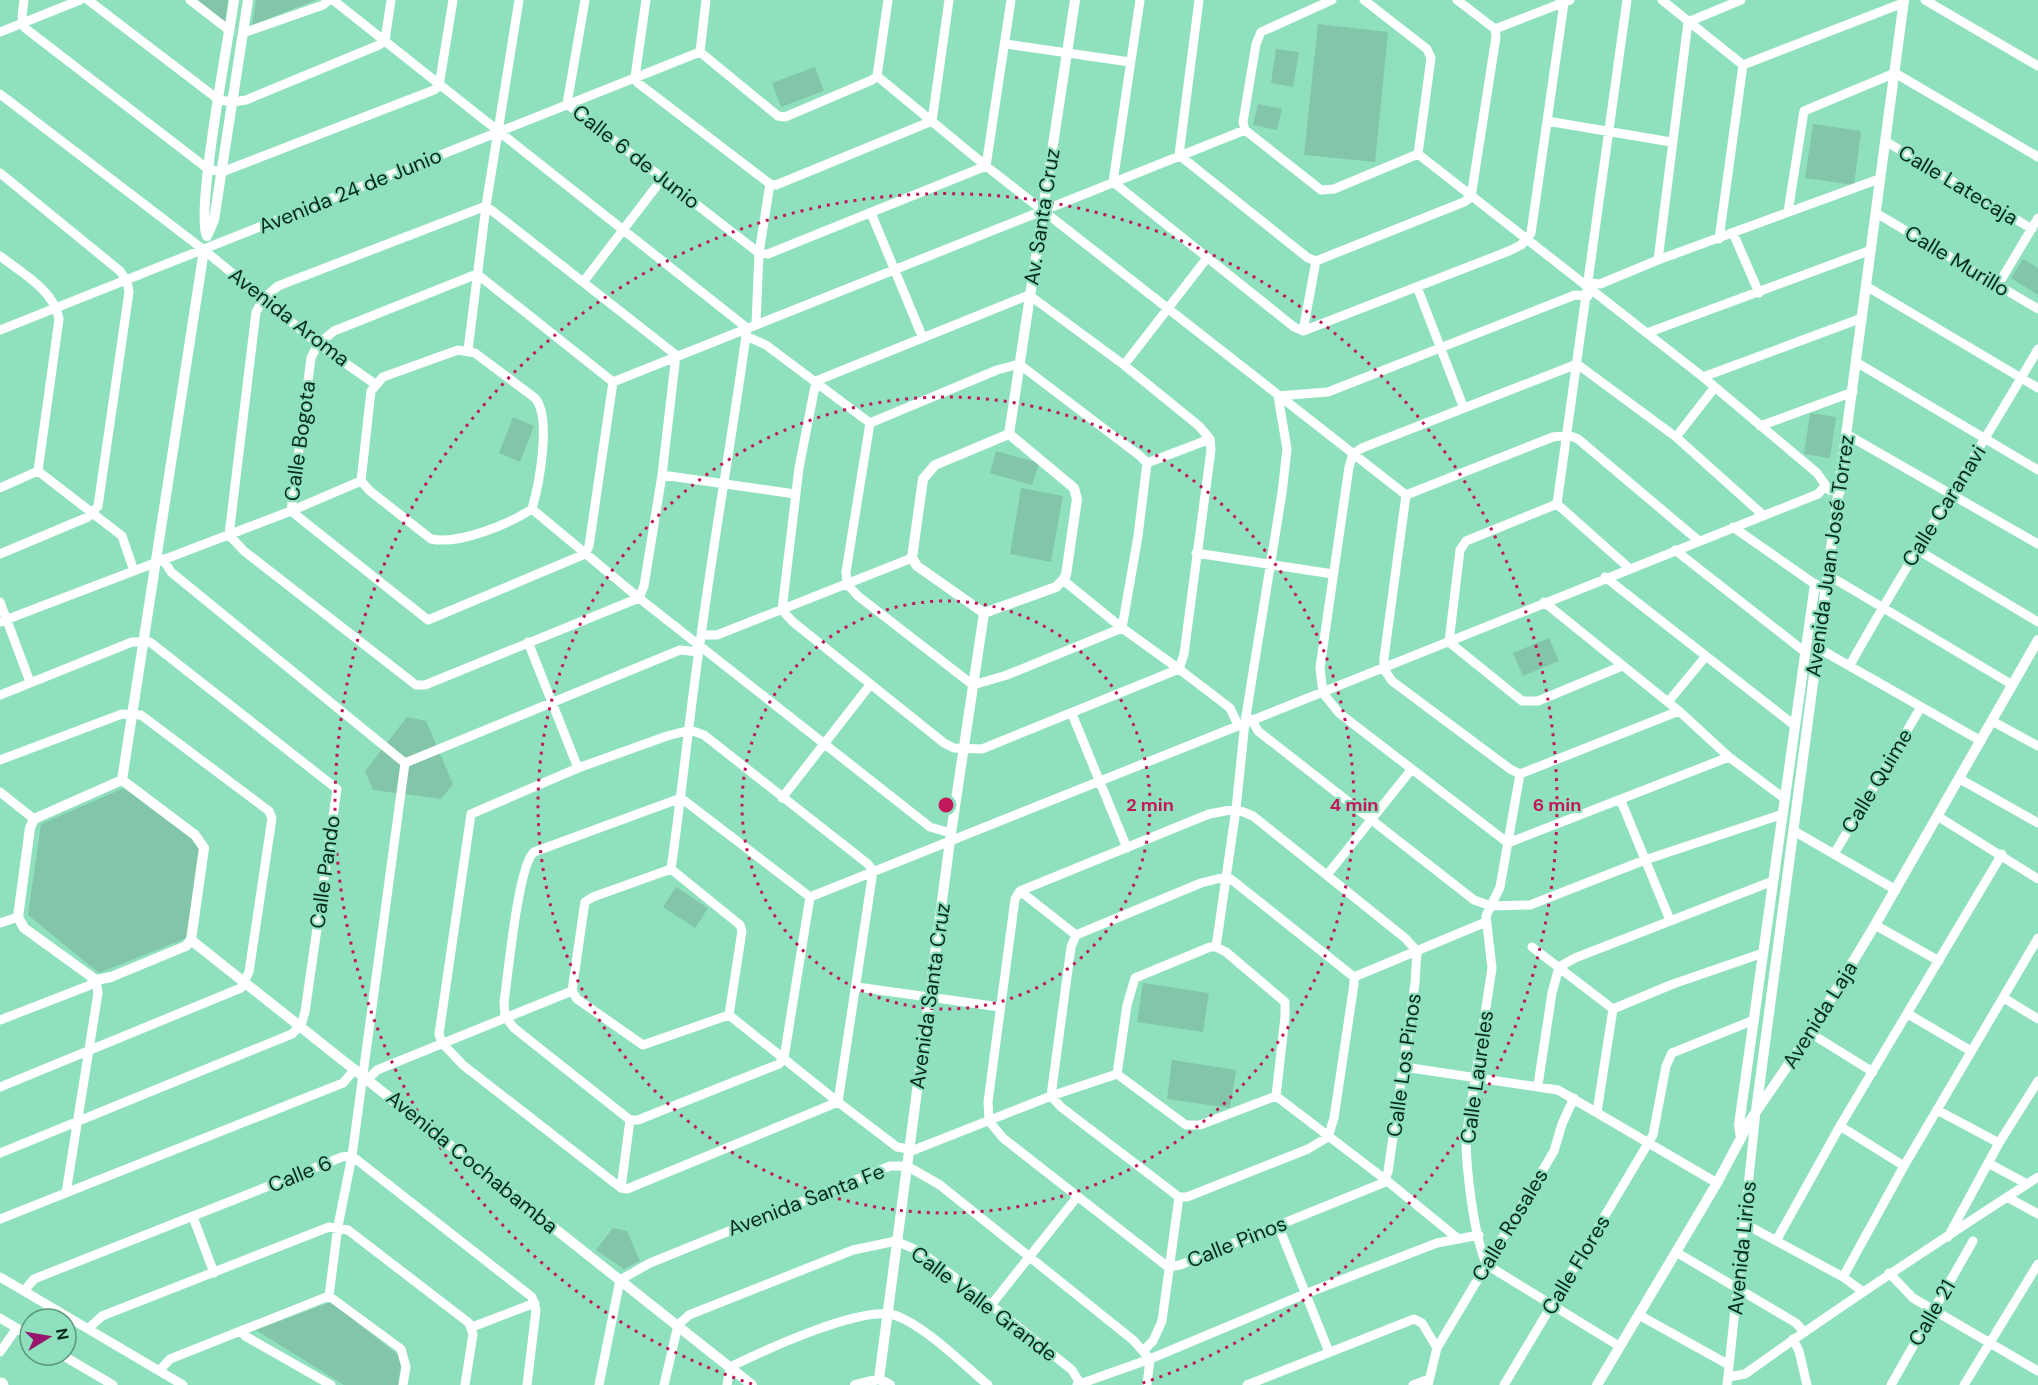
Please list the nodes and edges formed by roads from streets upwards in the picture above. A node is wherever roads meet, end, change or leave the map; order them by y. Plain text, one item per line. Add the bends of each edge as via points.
1 (24, 0) edge
2 (80, 0) edge
3 (88, 0) edge
4 (190, 0) edge
5 (234, 0) edge
6 (248, 0) edge
7 (331, 0) edge
8 (391, 0) edge
9 (453, 0) edge
10 (519, 0) edge
11 (585, 0) edge
12 (646, 0) edge
13 (706, 0) edge
14 (888, 0) edge
15 (949, 0) edge
16 (1011, 0) edge
17 (1075, 0) edge
18 (1140, 0) edge
19 (1199, 0) edge
20 (1332, 0) edge
21 (1364, 0) edge
22 (1457, 0) edge
23 (1627, 0) edge
24 (1662, 0) edge
25 (1741, 0) edge
26 (1925, 0) edge
27 (1565, 1) edge
28 (1903, 2) edge
29 (1688, 22) junction
30 (23, 23) junction
31 (1495, 29) junction
32 (230, 31) junction
33 (0, 32) edge
34 (243, 33) junction
35 (385, 40) junction
36 (1006, 44) junction
37 (699, 52) junction
38 (1067, 54) junction
39 (1130, 62) junction
40 (1743, 65) junction
41 (2038, 66) edge
42 (1895, 73) junction
43 (634, 76) junction
44 (877, 76) junction
45 (439, 86) junction
46 (0, 94) edge
47 (219, 100) junction
48 (233, 102) junction
49 (567, 104) junction
50 (932, 121) junction
51 (1547, 121) junction
52 (1245, 130) junction
53 (498, 131) junction
54 (1608, 132) junction
55 (1885, 141) junction
56 (1671, 142) junction
57 (1418, 154) junction
58 (1179, 155) junction
59 (2038, 157) edge
60 (986, 166) junction
61 (208, 170) junction
62 (222, 172) junction
63 (0, 173) edge
64 (662, 179) junction
65 (1880, 179) junction
66 (1113, 182) junction
67 (770, 184) junction
68 (1471, 197) junction
69 (486, 206) junction
70 (1044, 212) junction
71 (1788, 212) junction
72 (871, 213) junction
73 (1876, 213) junction
74 (2038, 218) edge
75 (2032, 229) junction
76 (621, 230) junction
77 (1733, 233) junction
78 (207, 236) junction
79 (1528, 239) junction
80 (1719, 239) junction
81 (204, 250) junction
82 (1871, 250) junction
83 (759, 253) junction
84 (0, 256) edge
85 (1207, 258) junction
86 (1658, 260) junction
87 (1316, 261) junction
88 (895, 271) junction
89 (477, 274) junction
90 (127, 281) junction
91 (584, 281) junction
92 (1998, 285) junction
93 (1866, 286) junction
94 (1417, 287) junction
95 (1589, 289) junction
96 (1759, 292) junction
97 (1029, 295) junction
98 (264, 298) junction
99 (57, 307) junction
100 (1169, 307) junction
101 (2038, 309) edge
102 (1862, 318) junction
103 (750, 329) junction
104 (0, 330) edge
105 (1303, 331) junction
106 (1647, 333) junction
107 (922, 336) junction
108 (318, 344) junction
109 (1439, 347) junction
110 (2038, 349) edge
111 (468, 350) junction
112 (676, 355) junction
113 (1856, 362) junction
114 (1019, 364) junction
115 (1577, 364) junction
116 (1124, 365) junction
117 (1703, 377) junction
118 (2021, 378) junction
119 (816, 381) junction
120 (613, 382) junction
121 (375, 384) junction
122 (1715, 387) junction
123 (2038, 388) edge
124 (1852, 392) junction
125 (1278, 396) junction
126 (1463, 406) junction
127 (870, 423) junction
128 (1760, 426) junction
129 (1009, 434) junction
130 (1846, 434) junction
131 (1568, 435) junction
132 (1676, 437) junction
133 (1210, 439) junction
134 (1985, 440) junction
135 (1353, 454) junction
136 (1147, 463) junction
137 (2038, 470) edge
138 (38, 471) junction
139 (662, 475) junction
140 (361, 481) junction
141 (725, 484) junction
142 (1824, 486) junction
143 (0, 488) edge
144 (1840, 492) junction
145 (795, 494) junction
146 (1406, 495) junction
147 (1950, 496) junction
148 (1557, 504) junction
149 (532, 509) junction
150 (291, 512) junction
151 (93, 513) junction
152 (1763, 515) junction
153 (1733, 527) junction
154 (229, 535) junction
155 (1699, 541) junction
156 (2038, 544) edge
157 (1916, 549) junction
158 (1675, 550) junction
159 (1196, 553) junction
160 (0, 554) edge
161 (585, 554) junction
162 (912, 558) junction
163 (160, 561) junction
164 (1270, 564) junction
165 (1629, 568) junction
166 (134, 571) junction
167 (1333, 574) junction
168 (1828, 575) junction
169 (1605, 577) junction
170 (1063, 580) junction
171 (847, 584) junction
172 (1815, 584) junction
173 (1826, 592) junction
174 (639, 598) junction
175 (0, 602) edge
176 (1544, 602) junction
177 (1882, 608) junction
178 (782, 610) junction
179 (984, 613) junction
180 (3, 620) edge
181 (2038, 622) edge
182 (1122, 628) junction
183 (142, 640) junction
184 (2038, 640) edge
185 (528, 642) junction
186 (1449, 642) junction
187 (700, 644) junction
188 (1818, 648) junction
189 (1805, 652) junction
190 (1706, 656) junction
191 (1850, 665) junction
192 (1622, 666) junction
193 (1179, 669) junction
194 (1384, 669) junction
195 (30, 682) junction
196 (2012, 684) junction
197 (870, 685) junction
198 (973, 685) junction
199 (1323, 693) junction
200 (0, 694) edge
201 (1668, 702) junction
202 (551, 703) junction
203 (1921, 707) junction
204 (1679, 711) junction
205 (133, 713) junction
206 (1072, 714) junction
207 (1992, 721) junction
208 (1245, 722) junction
209 (1794, 725) junction
210 (690, 730) junction
211 (1981, 741) junction
212 (823, 742) junction
213 (2038, 747) edge
214 (963, 750) junction
215 (1729, 757) junction
216 (0, 760) edge
217 (405, 763) junction
218 (578, 768) junction
219 (1411, 770) junction
220 (1520, 774) junction
221 (1960, 779) junction
222 (122, 780) junction
223 (1098, 781) junction
224 (0, 792) edge
225 (681, 798) junction
226 (782, 798) junction
227 (1785, 799) junction
228 (1621, 801) junction
229 (1236, 809) junction
230 (1783, 814) junction
231 (1939, 817) junction
232 (34, 819) junction
233 (1371, 820) junction
234 (2038, 823) edge
235 (1794, 831) junction
236 (951, 837) junction
237 (1508, 843) junction
238 (1127, 848) junction
239 (1834, 854) junction
240 (2002, 854) junction
241 (1646, 860) junction
242 (671, 869) junction
243 (873, 871) junction
244 (1327, 875) junction
245 (1225, 877) junction
246 (2038, 879) edge
247 (1773, 881) junction
248 (1896, 890) junction
249 (1020, 891) junction
250 (810, 897) junction
251 (1491, 906) junction
252 (18, 917) junction
253 (1670, 920) junction
254 (1486, 922) junction
255 (0, 923) edge
256 (1875, 925) junction
257 (1076, 935) junction
258 (2038, 938) edge
259 (191, 940) junction
260 (1216, 946) junction
261 (1532, 947) dead end
262 (1417, 951) junction
263 (1763, 952) junction
264 (1939, 961) junction
265 (1559, 967) junction
266 (1354, 976) junction
267 (96, 980) junction
268 (246, 982) junction
269 (857, 987) junction
270 (572, 991) junction
271 (930, 996) junction
272 (2004, 998) junction
273 (1000, 1007) junction
274 (1613, 1009) junction
275 (1908, 1014) junction
276 (729, 1015) junction
277 (505, 1016) junction
278 (2038, 1019) edge
279 (0, 1020) edge
280 (1754, 1020) junction
281 (301, 1025) junction
282 (1810, 1033) junction
283 (442, 1043) junction
284 (1971, 1051) junction
285 (87, 1054) junction
286 (784, 1058) junction
287 (1404, 1067) junction
288 (1873, 1072) junction
289 (362, 1074) junction
290 (1117, 1074) junction
291 (1476, 1077) junction
292 (2038, 1081) edge
293 (1538, 1085) junction
294 (0, 1087) edge
295 (1052, 1096) junction
296 (1276, 1096) junction
297 (1574, 1098) junction
298 (838, 1102) junction
299 (1937, 1110) junction
300 (1756, 1111) junction
301 (1597, 1112) junction
302 (630, 1120) junction
303 (989, 1121) junction
304 (77, 1122) junction
305 (1840, 1126) junction
306 (1328, 1137) junction
307 (1741, 1138) junction
308 (1999, 1143) junction
309 (1647, 1144) junction
310 (908, 1151) junction
311 (0, 1153) edge
312 (352, 1156) junction
313 (1988, 1163) junction
314 (907, 1166) junction
315 (1904, 1166) junction
316 (2038, 1177) edge
317 (1386, 1179) junction
318 (1717, 1184) junction
319 (2027, 1184) junction
320 (621, 1188) junction
321 (66, 1193) junction
322 (1077, 1197) junction
323 (1179, 1197) junction
324 (2007, 1197) junction
325 (2038, 1214) edge
326 (193, 1217) junction
327 (0, 1218) edge
328 (1745, 1224) junction
329 (1278, 1225) junction
330 (338, 1226) junction
331 (1479, 1235) junction
332 (1456, 1237) junction
333 (1946, 1239) junction
334 (896, 1241) junction
335 (1776, 1241) junction
336 (1973, 1241) dead end
337 (1676, 1252) junction
338 (1030, 1256) junction
339 (1487, 1264) junction
340 (2038, 1264) edge
341 (1168, 1267) junction
342 (214, 1273) junction
343 (1889, 1273) junction
344 (0, 1277) edge
345 (1843, 1278) junction
346 (620, 1280) junction
347 (1739, 1288) junction
348 (24, 1291) junction
349 (1862, 1291) junction
350 (1305, 1294) junction
351 (329, 1296) junction
352 (535, 1303) junction
353 (991, 1305) junction
354 (1552, 1306) junction
355 (1934, 1311) junction
356 (886, 1312) junction
357 (1639, 1315) junction
358 (0, 1318) edge
359 (678, 1325) junction
360 (472, 1327) junction
361 (17, 1328) joint
362 (88, 1329) junction
363 (242, 1330) junction
364 (1803, 1331) junction
365 (1793, 1339) junction
366 (1988, 1343) junction
367 (1619, 1346) junction
368 (1437, 1348) junction
369 (1144, 1350) junction
370 (0, 1352) edge
371 (1329, 1352) junction
372 (1150, 1359) junction
373 (78, 1364) edge
374 (1730, 1365) junction
375 (730, 1367) junction
376 (159, 1371) junction
377 (2038, 1371) edge
378 (879, 1379) junction
379 (1733, 1381) edge
380 (1428, 1382) edge
381 (1601, 1383) edge
382 (1080, 1384) edge
383 (113, 1385) edge
384 (183, 1385) edge
385 (331, 1385) edge
386 (403, 1385) edge
387 (465, 1385) edge
388 (527, 1385) edge
389 (599, 1385) edge
390 (664, 1385) edge
391 (727, 1385) edge
392 (752, 1385) edge
393 (855, 1385) edge
394 (890, 1385) edge
395 (988, 1385) edge
396 (1147, 1385) edge
397 (1247, 1385) edge
398 (1413, 1385) edge
399 (1504, 1385) edge
400 (1807, 1385) edge
401 (1891, 1385) edge
402 (1964, 1385) edge

1 - 30 street
2 - 30 street
3 - 47 street
4 - 32 street
5 - 32 street
6 - 34 street
7 - 34 street
7 - 35 street
8 - 35 street
9 - 45 street
10 - 53 street
11 - 49 street, Calle 6 de Junio
12 - 43 street
13 - 37 street
14 - 44 street
15 - 50 street
16 - 36 street
17 - 38 street, Av. Santa Cruz
18 - 39 street
19 - 58 street
20 - 52 street via 1261,33 1243,122
21 - 57 street via 1427,49 1431,58
22 - 31 street
23 - 54 street
24 - 29 street
25 - 29 street
26 - 41 street
27 - 31 street
27 - 51 street
28 - 40 street
28 - 42 street, Avenida Juan José Torrez
29 - 40 street
29 - 56 street
30 - 33 street
30 - 61 street via 116,101
31 - 68 street
32 - 47 street
34 - 48 street
35 - 45 street
35 - 48 street via 246,100
36 - 38 street
36 - 60 street
37 - 43 street, Avenida 24 de Junio
37 - 44 street via 778,116 785,117
38 - 39 street
38 - 70 street, Av. Santa Cruz
39 - 66 street
40 - 80 street
42 - 55 street, Avenida Juan José Torrez
42 - 59 street
42 - 71 street via 1804,111
43 - 49 street, Avenida 24 de Junio
43 - 67 street
44 - 50 street
45 - 53 street
45 - 62 street
46 - 81 street, Avenida Aroma
47 - 48 street
47 - 61 street
48 - 62 street
49 - 53 street, Avenida 24 de Junio
49 - 64 street, Calle 6 de Junio
50 - 60 street
50 - 67 street via 776,185
51 - 54 street
51 - 79 street
52 - 57 street via 1321,190 1334,189
52 - 58 street
53 - 69 street
53 - 76 street
53 - 81 street, Avenida 24 de Junio
54 - 56 street
54 - 95 street
55 - 65 street, Avenida Juan José Torrez
55 - 75 street, Calle Latecaja
56 - 86 street
57 - 68 street
58 - 66 street
58 - 87 street
60 - 70 street
60 - 72 street
61 - 62 street
61 - 78 street via 204,227
62 - 78 street via 214,220
63 - 90 street via 120,271
64 - 76 street
64 - 83 street, Calle 6 de Junio
65 - 71 street
65 - 73 street, Avenida Juan José Torrez
66 - 70 street
66 - 85 street
67 - 83 street
68 - 79 street
68 - 87 street
69 - 89 street
69 - 91 street
69 - 98 street via 278,286
70 - 88 street
70 - 97 street, Av. Santa Cruz
70 - 100 street
71 - 77 street
72 - 83 street via 768,254
72 - 88 street
73 - 82 street, Avenida Juan José Torrez
73 - 92 street, Calle Murillo
74 - 75 street
75 - 92 street
76 - 91 street
76 - 103 street
77 - 80 street
77 - 96 street
78 - 81 street
79 - 94 street via 1509,251
79 - 95 street
80 - 86 street
81 - 90 street, Avenida 24 de Junio
81 - 98 street, Avenida Aroma
81 - 163 street
82 - 93 street, Avenida Juan José Torrez
82 - 96 street
83 - 103 street
84 - 99 street via 50,296
85 - 100 street
85 - 105 street
86 - 95 street
87 - 105 street
88 - 103 street
88 - 107 street
89 - 108 street via 334,331
89 - 111 street
89 - 120 street
90 - 99 street, Avenida 24 de Junio
90 - 151 street via 129,292 114,397 98,506
91 - 112 street
92 - 101 street, Calle Murillo
93 - 102 street, Avenida Juan José Torrez
93 - 118 street
94 - 105 street
94 - 109 street
95 - 106 street
95 - 109 street
95 - 115 street
96 - 106 street
97 - 107 street
97 - 114 street, Av. Santa Cruz
97 - 116 street
98 - 108 street, Avenida Aroma
98 - 154 street via 256,312
99 - 104 street, Avenida 24 de Junio
99 - 138 street via 60,319
100 - 116 street
100 - 125 street
102 - 113 street, Avenida Juan José Torrez
102 - 117 street
103 - 112 street
103 - 119 street
103 - 141 street via 730,433
106 - 117 street
107 - 119 street
108 - 121 street, Avenida Aroma
108 - 150 street, Calle Bogota via 311,358
109 - 125 street via 1328,392
109 - 126 street
110 - 118 street, Calle Caranavi
111 - 121 street via 458,350 383,377
111 - 149 street via 540,404 544,423
112 - 120 street
112 - 139 street
113 - 124 street, Avenida Juan José Torrez
113 - 134 street
114 - 127 street
114 - 129 street, Av. Santa Cruz
114 - 136 street
115 - 126 street
115 - 131 street
115 - 132 street
116 - 133 street
117 - 122 street
118 - 123 street
118 - 134 street, Calle Caranavi
119 - 127 street
119 - 145 street
120 - 161 street
121 - 140 street
122 - 128 street
122 - 132 street
124 - 128 street
124 - 130 street, Avenida Juan José Torrez
125 - 135 street
125 - 164 street via 1287,449
126 - 135 street
127 - 171 street
128 - 142 street via 1817,473
129 - 162 street via 927,471
129 - 170 street via 1074,488 1077,499
130 - 144 street, Avenida Juan José Torrez
130 - 147 street
131 - 146 street via 1553,437
131 - 148 street
131 - 155 street
132 - 152 street
133 - 136 street
133 - 159 street
134 - 137 street
134 - 147 street, Calle Caranavi
135 - 146 street
135 - 167 street
136 - 182 street
138 - 143 street
138 - 151 street
139 - 141 street
139 - 174 street
140 - 149 street via 431,539 442,542 469,536
140 - 150 street
141 - 145 street
141 - 187 street
142 - 144 street
142 - 152 street via 1818,494
144 - 168 street, Avenida Juan José Torrez
145 - 178 street
146 - 194 street
147 - 156 street
147 - 157 street, Calle Caranavi
148 - 165 street
148 - 186 street via 1466,541 1460,550
149 - 161 street
150 - 154 street
150 - 161 street, Calle Bogota via 428,620
151 - 160 street
151 - 166 street via 122,536
152 - 153 street
153 - 155 street
153 - 172 street
154 - 163 street
154 - 185 street via 244,551 416,686
155 - 158 street
157 - 177 street, Calle Caranavi
157 - 181 street
158 - 165 street
158 - 189 street
159 - 164 street
159 - 193 street
161 - 174 street
162 - 171 street
162 - 179 street via 917,566
163 - 166 street
163 - 183 street
163 - 217 street
164 - 167 street
164 - 208 street
165 - 169 street
166 - 180 street
167 - 199 street via 1320,668
168 - 173 street, Avenida Juan José Torrez
168 - 177 street
169 - 176 street
169 - 190 street
170 - 179 street via 1056,587
170 - 182 street
171 - 178 street
171 - 198 street
172 - 173 street
172 - 189 street
173 - 188 street, Avenida Juan José Torrez
174 - 185 street
174 - 187 street
175 - 180 street
176 - 186 street
176 - 192 street
177 - 191 street, Calle Caranavi
177 - 196 street
178 - 187 street
178 - 197 street
179 - 198 street, Avenida Santa Cruz
180 - 195 street
182 - 193 street
182 - 198 street
183 - 195 street
183 - 205 street
183 - 281 street, Calle Pando via 159,649 337,789
184 - 196 street, Avenida Laja
185 - 202 street
186 - 192 street via 1528,702
186 - 194 street
187 - 202 street
187 - 210 street
187 - 212 street
188 - 191 street
188 - 235 street, Avenida Juan José Torrez
189 - 209 street
190 - 201 street
190 - 209 street
191 - 203 street
192 - 201 street
193 - 206 street
193 - 208 street
194 - 199 street
194 - 220 street via 1392,681
195 - 200 street
196 - 207 street, Avenida Laja
197 - 212 street
197 - 214 street via 944,743
198 - 214 street, Avenida Santa Cruz
199 - 208 street
199 - 219 street via 1339,713
201 - 204 street
202 - 217 street
202 - 218 street
203 - 211 street
203 - 239 street, Calle Quime
204 - 215 street
204 - 220 street
205 - 216 street
205 - 222 street
205 - 268 street via 141,715 272,814
206 - 214 street via 982,749
206 - 223 street
207 - 211 street, Avenida Laja
207 - 213 street
208 - 223 street
208 - 229 street
208 - 233 street
209 - 227 street
210 - 218 street
210 - 225 street
210 - 226 street via 704,735
211 - 221 street, Avenida Laja
212 - 226 street
212 - 236 street via 930,827
214 - 236 street, Avenida Santa Cruz
215 - 227 street
215 - 228 street
217 - 289 street
218 - 283 street via 471,814 440,1034
219 - 233 street
219 - 237 street
220 - 237 street, Calle Laureles
221 - 231 street, Avenida Laja
221 - 234 street
222 - 232 street
222 - 259 street via 195,835 204,848
223 - 236 street
223 - 238 street
224 - 232 street
225 - 242 street
225 - 250 street
225 - 277 street via 528,857
226 - 243 street
227 - 230 street
228 - 237 street
228 - 241 street
229 - 238 street via 1209,814
229 - 244 street via 1253,816
229 - 245 street
230 - 241 street
230 - 247 street
231 - 240 street
231 - 248 street, Avenida Laja
232 - 252 street
233 - 244 street
233 - 251 street via 1474,900
235 - 239 street
235 - 300 street, Avenida Juan José Torrez
236 - 243 street
236 - 271 street, Avenida Santa Cruz
237 - 251 street, Calle Laureles via 1500,887
238 - 249 street
239 - 248 street
240 - 246 street
240 - 264 street
241 - 251 street via 1530,905
241 - 253 street
242 - 270 street via 585,902
242 - 276 street via 742,931
243 - 250 street
243 - 269 street
244 - 262 street
245 - 257 street via 1200,883
245 - 260 street
245 - 266 street
247 - 253 street
247 - 263 street
248 - 256 street, Avenida Laja
249 - 257 street
249 - 273 street via 1015,898
250 - 286 street
251 - 254 street, Calle Laureles
252 - 255 street
252 - 267 street via 24,928
253 - 265 street
254 - 262 street
254 - 291 street, Calle Laureles via 1492,968
256 - 264 street
256 - 282 street, Avenida Laja
257 - 295 street
258 - 272 street
259 - 267 street via 186,946
259 - 268 street, Avenida Cochabamba
260 - 290 street via 1136,978
260 - 296 street via 1285,1002
261 - 265 street
262 - 266 street
262 - 287 street, Calle Los Pinos
263 - 274 street
263 - 280 street
264 - 275 street
265 - 274 street
265 - 293 street
266 - 306 street
267 - 279 street
267 - 285 street via 98,993
268 - 281 street, Avenida Cochabamba
268 - 285 street via 241,988
269 - 271 street
269 - 298 street
270 - 276 street via 577,999 643,1045
270 - 277 street
271 - 273 street
271 - 310 street, Avenida Santa Cruz
272 - 278 street
272 - 284 street
273 - 303 street
274 - 301 street
275 - 284 street
275 - 288 street
276 - 286 street
277 - 283 street
277 - 302 street via 514,1028
280 - 307 street via 1739,1125
280 - 309 street, Calle Flores via 1672,1053 1666,1066 1656,1126
281 - 289 street, Avenida Cochabamba
281 - 304 street via 292,1034
282 - 288 street
282 - 300 street, Avenida Laja
283 - 289 street
283 - 320 street via 463,1065
284 - 299 street
285 - 294 street
285 - 304 street
286 - 298 street
286 - 302 street via 779,1065
287 - 291 street
287 - 317 street, Calle Los Pinos
288 - 305 street
289 - 312 street
289 - 321 street
289 - 346 street, Avenida Cochabamba
290 - 295 street
290 - 296 street via 1186,1125 1200,1125
291 - 293 street
291 - 331 street, Calle Laureles via 1466,1155
292 - 308 street
293 - 297 street
295 - 303 street
295 - 323 street via 1061,1107
296 - 306 street
297 - 301 street
297 - 339 street, Calle Rosales via 1554,1151
298 - 310 street via 897,1147
298 - 320 street via 627,1189
299 - 308 street
299 - 315 street
300 - 307 street, Avenida Laja
300 - 328 street, Avenida Lirios
301 - 309 street
302 - 320 street
303 - 310 street
303 - 322 street, Calle Pinos via 1003,1138
304 - 311 street
304 - 321 street
305 - 315 street
305 - 335 street
306 - 317 street
306 - 323 street via 1308,1149
307 - 318 street, Avenida Laja
308 - 313 street
309 - 318 street
309 - 354 street, Calle Flores
310 - 314 street, Avenida Santa Cruz
312 - 326 street, Calle 6 via 342,1156
312 - 330 street
312 - 352 street, Calle 6
313 - 319 street
313 - 333 street
314 - 334 street, Avenida Santa Cruz
314 - 338 street, Avenida Santa Fe via 940,1185
314 - 346 street, Avenida Santa Fe via 890,1166 650,1263
315 - 345 street
316 - 319 street
317 - 329 street, Calle Pinos
317 - 332 street
318 - 337 street, Avenida Laja
319 - 324 street
321 - 327 street
322 - 338 street
322 - 341 street, Calle Pinos
323 - 341 street
324 - 325 street
324 - 333 street
326 - 342 street
326 - 348 street, Calle 6 via 34,1279
328 - 335 street
328 - 347 street, Avenida Lirios
329 - 341 street, Calle Pinos
329 - 350 street
330 - 342 street
330 - 351 street
330 - 360 street
331 - 332 street
331 - 339 street, Calle Laureles
332 - 350 street
333 - 343 street
334 - 353 street, Calle Valle Grande via 921,1252
334 - 356 street, Avenida Santa Cruz
334 - 359 street, Calle Valle Grande via 853,1250 705,1308
335 - 345 street
336 - 355 street, Calle 21
337 - 347 street
337 - 357 street, Avenida Laja
338 - 353 street
338 - 369 street, Avenida Santa Fe
339 - 354 street
339 - 368 street, Calle Rosales
340 - 366 street
341 - 369 street via 1162,1321
342 - 362 street via 102,1316
343 - 349 street
343 - 355 street
344 - 348 street
345 - 349 street
346 - 359 street, Avenida Cochabamba
346 - 389 street
347 - 364 street
347 - 374 street, Avenida Lirios
348 - 362 street
349 - 364 street
350 - 371 street
350 - 372 street
351 - 363 street
351 - 386 street via 401,1349
352 - 360 street
352 - 388 street
353 - 382 street, Calle Valle Grande via 1072,1370
354 - 367 street
354 - 399 street, Calle Flores
355 - 366 street
355 - 401 street, Calle 21
356 - 375 street via 857,1316
356 - 378 street, Avenida Santa Cruz
356 - 395 street via 914,1325
357 - 367 street, Avenida Laja
357 - 374 street
358 - 361 street
359 - 375 street, Avenida Cochabamba
359 - 390 street
360 - 387 street
361 - 370 street
362 - 376 street
363 - 376 street via 170,1359
363 - 385 street via 245,1336
364 - 365 street
365 - 379 street
365 - 400 street
366 - 377 street
366 - 402 street
367 - 381 street, Avenida Laja
368 - 371 street via 1422,1323 1414,1319
368 - 380 street, Calle Rosales
369 - 372 street, Avenida Santa Fe
371 - 397 street
372 - 382 street
372 - 396 street
373 - 383 street
374 - 379 street, Avenida Lirios
375 - 391 street
375 - 392 street, Avenida Cochabamba
376 - 384 street
378 - 393 street
378 - 394 street
380 - 398 street

